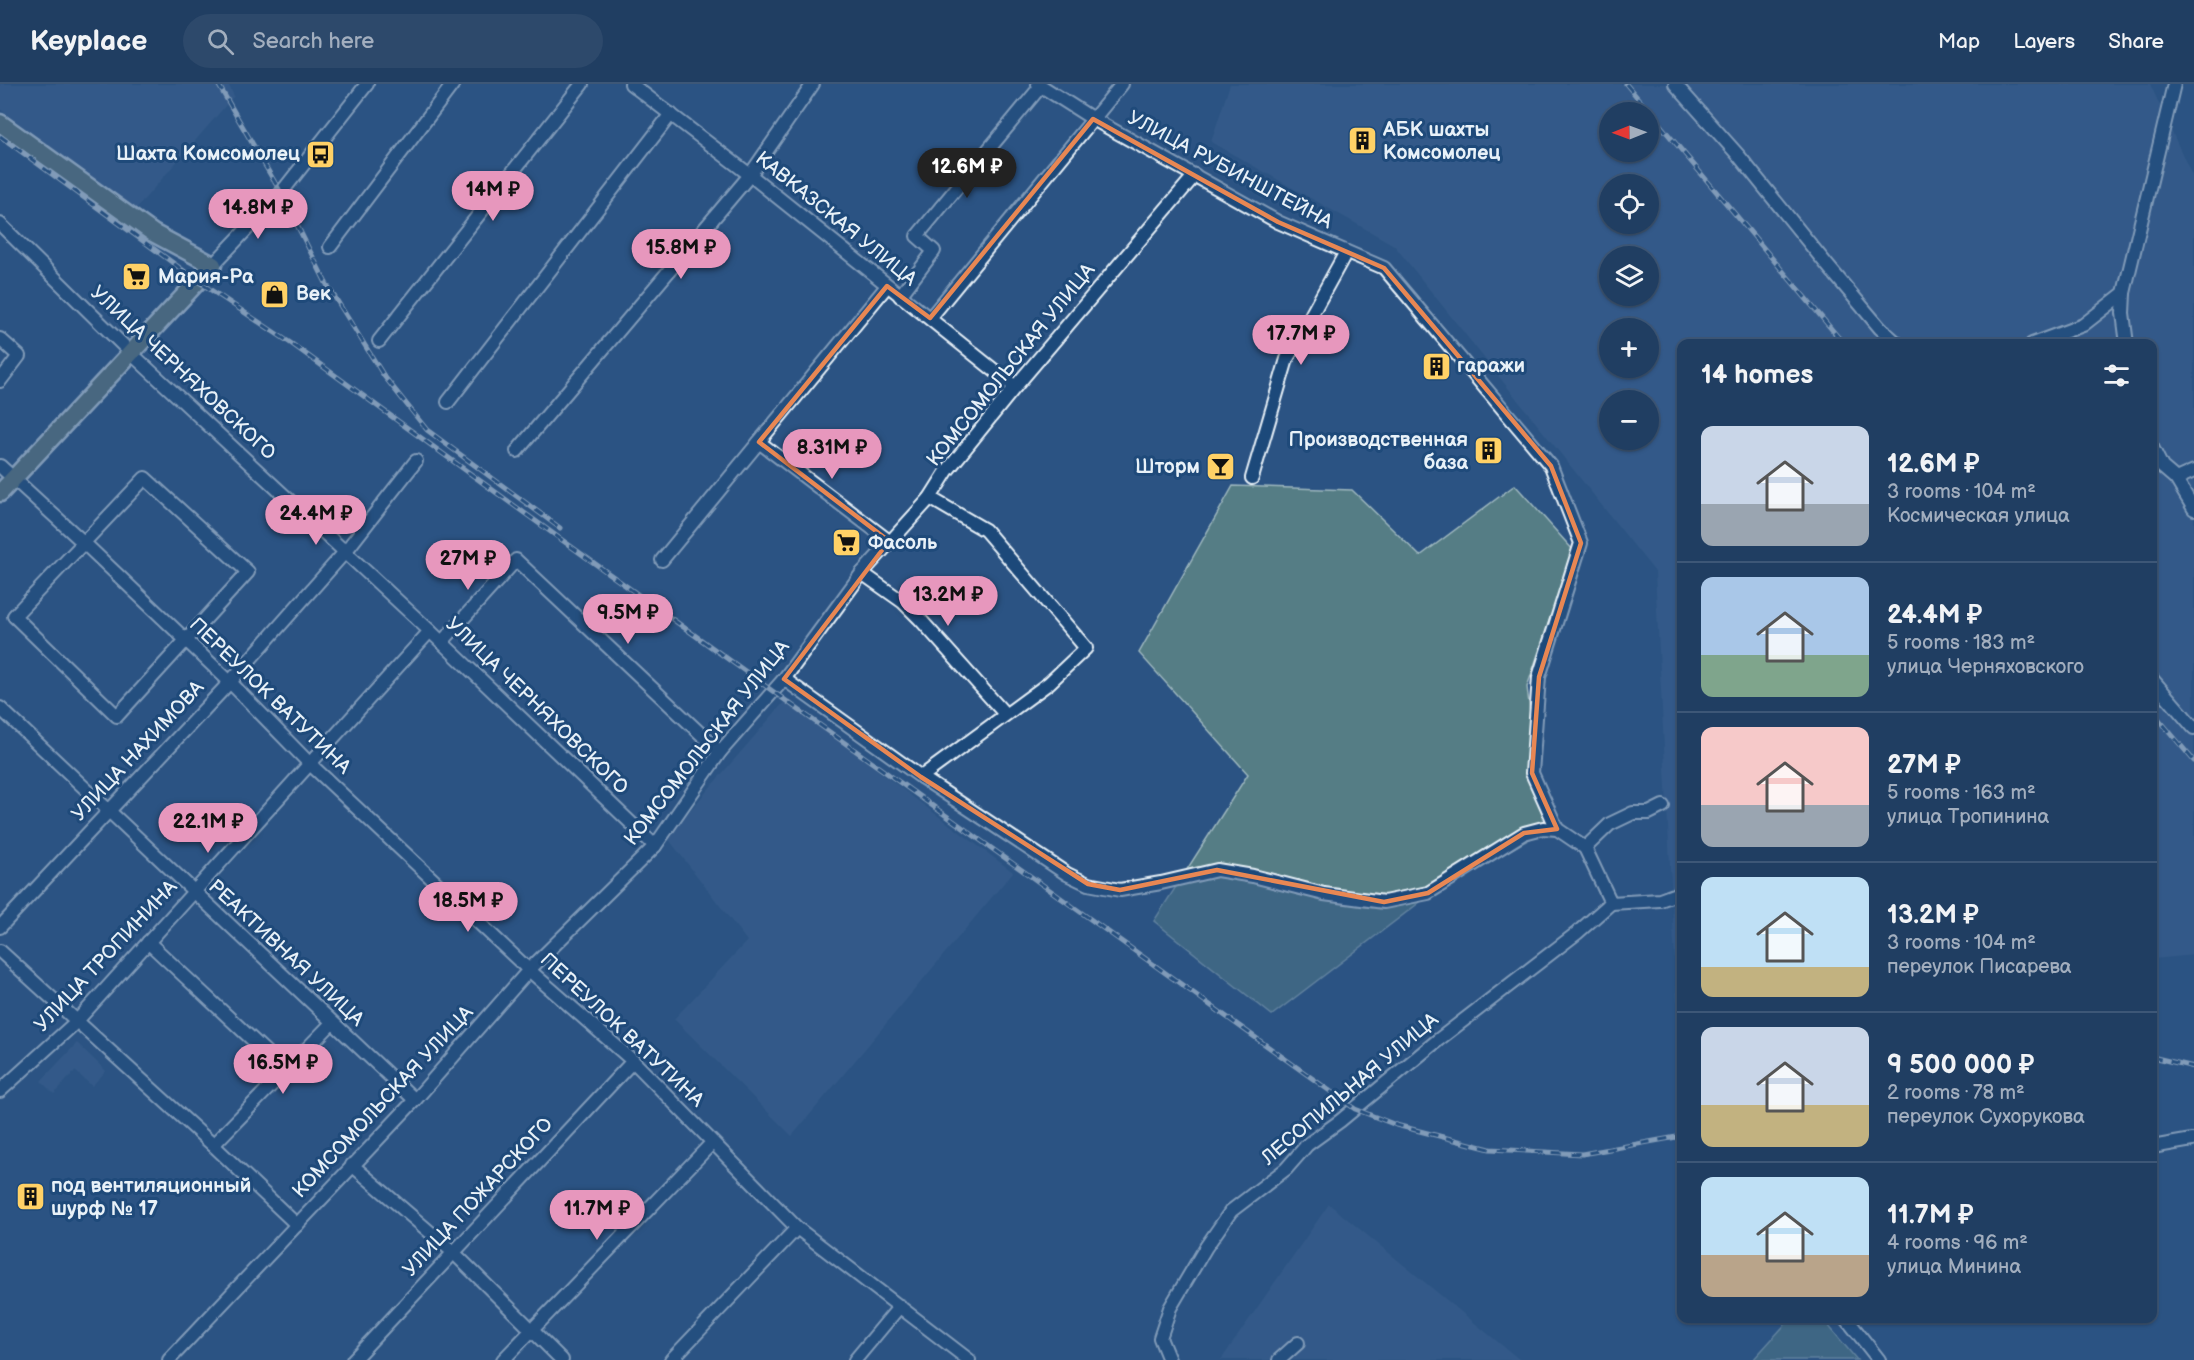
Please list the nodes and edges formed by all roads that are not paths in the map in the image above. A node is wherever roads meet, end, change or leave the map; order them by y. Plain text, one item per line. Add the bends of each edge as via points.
1 (367, 84) edge
2 (453, 84) edge
3 (582, 84) edge
4 (631, 84) edge
5 (813, 84) edge
6 (1122, 84) edge
7 (1675, 84) edge
8 (2174, 84) edge
9 (1039, 85) edge
10 (671, 114) junction
11 (1093, 118) junction
12 (0, 123) edge
13 (750, 175) junction
14 (1195, 175) junction
15 (0, 224) edge
16 (330, 247) dead end
17 (1346, 252) junction
18 (213, 265) junction
19 (887, 286) junction
20 (2124, 293) junction
21 (900, 296) junction
22 (930, 318) junction
23 (0, 339) edge
24 (1892, 339) edge
25 (2045, 339) edge
26 (2126, 339) edge
27 (379, 341) dead end
28 (132, 354) junction
29 (0, 381) edge
30 (1015, 387) junction
31 (448, 402) dead end
32 (759, 442) junction
33 (517, 450) dead end
34 (2157, 457) edge
35 (416, 462) dead end
36 (0, 466) edge
37 (2194, 471) edge
38 (1252, 478) dead end
39 (13, 479) junction
40 (2176, 479) junction
41 (0, 493) edge
42 (930, 498) junction
43 (2194, 509) edge
44 (889, 541) junction
45 (83, 542) junction
46 (345, 552) junction
47 (662, 560) dead end
48 (862, 573) junction
49 (430, 631) junction
50 (186, 640) junction
51 (442, 642) junction
52 (784, 680) junction
53 (230, 682) junction
54 (2157, 685) edge
55 (0, 708) edge
56 (1005, 714) junction
57 (2194, 728) edge
58 (720, 752) junction
59 (309, 763) junction
60 (921, 777) junction
61 (1663, 806) dead end
62 (108, 812) junction
63 (1557, 829) junction
64 (655, 846) junction
65 (1585, 848) junction
66 (193, 893) junction
67 (1677, 894) edge
68 (1611, 903) junction
69 (0, 927) edge
70 (148, 942) junction
71 (0, 951) edge
72 (529, 970) junction
73 (76, 1022) junction
74 (332, 1023) junction
75 (633, 1061) junction
76 (286, 1071) junction
77 (0, 1091) edge
78 (415, 1100) junction
79 (2192, 1140) dead end
80 (712, 1143) junction
81 (213, 1145) junction
82 (2157, 1146) edge
83 (352, 1165) junction
84 (297, 1225) junction
85 (797, 1228) junction
86 (453, 1252) junction
87 (900, 1306) junction
88 (1850, 1323) edge
89 (531, 1331) junction
90 (1298, 1343) dead end
91 (175, 1358) edge
92 (352, 1360) edge
93 (503, 1360) edge
94 (562, 1360) edge
95 (671, 1360) edge
96 (855, 1360) edge
97 (969, 1360) edge
98 (1170, 1360) edge
99 (1279, 1360) edge
100 (1879, 1360) edge

1 - 18 street via 281,193
2 - 16 street
3 - 27 street
4 - 10 street, КАВКАЗСКАЯ УЛИЦА
5 - 13 street
6 - 11 street
7 - 24 street
8 - 20 street
9 - 11 street, УЛИЦА РУБИНШТЕЙНА
9 - 21 street via 917,236 934,251
10 - 13 street, КАВКАЗСКАЯ УЛИЦА
10 - 31 street
11 - 14 street, УЛИЦА РУБИНШТЕЙНА
11 - 22 street
12 - 18 main road via 153,233
13 - 19 street, КАВКАЗСКАЯ УЛИЦА
13 - 33 street
14 - 17 street, УЛИЦА РУБИНШТЕЙНА via 1278,222
14 - 30 street, КОМСОМОЛЬСКАЯ УЛИЦА
15 - 28 street, УЛИЦА ЧЕРНЯХОВСКОГО
17 - 38 street via 1287,359
17 - 63 street, УЛИЦА РУБИНШТЕЙНА via 1384,268 1551,466 1581,543 1539,677 1532,773
18 - 28 main road
19 - 21 street, КАВКАЗСКАЯ УЛИЦА
19 - 32 street
20 - 25 street via 2083,325
20 - 26 street
21 - 22 street, КАВКАЗСКАЯ УЛИЦА
22 - 30 street, КАВКАЗСКАЯ УЛИЦА
23 - 29 street via 19,356
28 - 39 main road
28 - 46 street, УЛИЦА ЧЕРНЯХОВСКОГО
30 - 42 street, КОМСОМОЛЬСКАЯ УЛИЦА
32 - 44 street
32 - 47 street
34 - 40 street
35 - 46 street, УЛИЦА НАХИМОВА
36 - 39 street, ПЕРЕУЛОК ВАТУТИНА
37 - 40 street
39 - 41 main road
39 - 45 street, ПЕРЕУЛОК ВАТУТИНА
40 - 43 street
42 - 44 street, КОМСОМОЛЬСКАЯ УЛИЦА
42 - 56 street via 985,530 1086,648 1049,683
44 - 48 street, КОМСОМОЛЬСКАЯ УЛИЦА
45 - 50 street, ПЕРЕУЛОК ВАТУТИНА
45 - 50 street via 145,478 248,572
45 - 50 street via 14,616 117,716
46 - 49 street, УЛИЦА ЧЕРНЯХОВСКОГО
46 - 53 street, УЛИЦА НАХИМОВА
48 - 52 street, КОМСОМОЛЬСКАЯ УЛИЦА
48 - 56 street via 919,618
49 - 51 street, УЛИЦА ЧЕРНЯХОВСКОГО
49 - 59 street, УЛИЦА ТРОПИНИНА
50 - 53 street, ПЕРЕУЛОК ВАТУТИНА
51 - 58 street via 516,560
51 - 64 street, УЛИЦА ЧЕРНЯХОВСКОГО
52 - 58 street, КОМСОМОЛЬСКАЯ УЛИЦА
52 - 60 street
53 - 59 street, ПЕРЕУЛОК ВАТУТИНА
53 - 62 street, УЛИЦА НАХИМОВА
54 - 57 street
55 - 62 street, РЕАКТИВНАЯ УЛИЦА
56 - 60 street
58 - 64 street, КОМСОМОЛЬСКАЯ УЛИЦА
59 - 66 street, УЛИЦА ТРОПИНИНА
59 - 72 street, ПЕРЕУЛОК ВАТУТИНА
60 - 63 street via 1067,874 1088,884 1120,890 1217,870 1324,894 1384,902 1428,893 1524,833
61 - 65 street via 1649,813 1633,813 1610,824
62 - 66 street, РЕАКТИВНАЯ УЛИЦА
62 - 69 street, УЛИЦА НАХИМОВА
63 - 65 street
64 - 72 street, КОМСОМОЛЬСКАЯ УЛИЦА
65 - 68 street
66 - 70 street, УЛИЦА ТРОПИНИНА
66 - 74 street, РЕАКТИВНАЯ УЛИЦА
67 - 68 street via 1660,900
68 - 98 street, ЛЕСОПИЛЬНАЯ УЛИЦА via 1307,1144 1286,1169 1231,1211 1170,1308 1160,1338
70 - 73 street, УЛИЦА ТРОПИНИНА
70 - 76 street
71 - 73 street
72 - 75 street, ПЕРЕУЛОК ВАТУТИНА
72 - 78 street, КОМСОМОЛЬСКАЯ УЛИЦА
73 - 77 street, УЛИЦА ТРОПИНИНА
73 - 81 street
74 - 76 street
74 - 78 street, РЕАКТИВНАЯ УЛИЦА
75 - 80 street, ПЕРЕУЛОК ВАТУТИНА
75 - 86 street, УЛИЦА ПОЖАРСКОГО
76 - 81 street
78 - 83 street, КОМСОМОЛЬСКАЯ УЛИЦА
79 - 82 street
80 - 85 street, ПЕРЕУЛОК ВАТУТИНА
80 - 89 street
81 - 84 street
83 - 84 street, КОМСОМОЛЬСКАЯ УЛИЦА
83 - 86 street
84 - 91 street, КОМСОМОЛЬСКАЯ УЛИЦА
85 - 87 street, ПЕРЕУЛОК ВАТУТИНА
85 - 95 street
86 - 89 street
86 - 92 street, УЛИЦА ПОЖАРСКОГО
87 - 96 street
87 - 97 street, ПЕРЕУЛОК ВАТУТИНА
88 - 100 street
89 - 93 street
89 - 94 street
90 - 99 street

